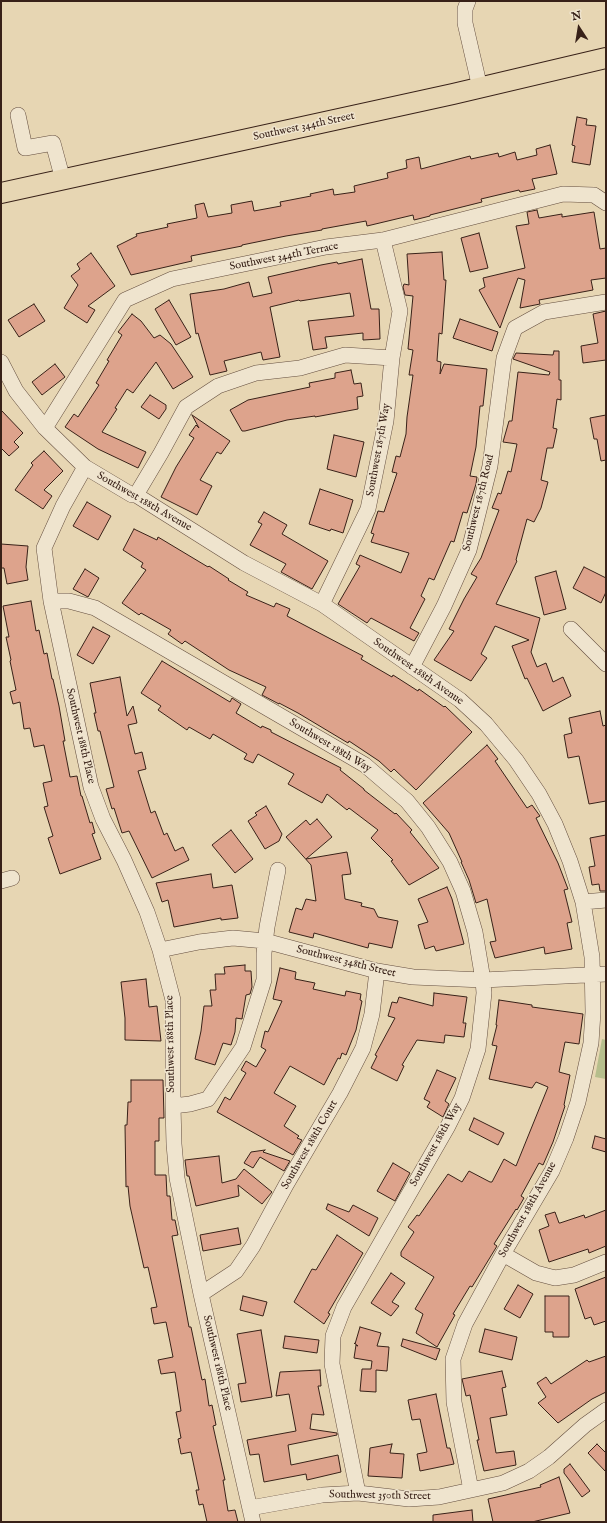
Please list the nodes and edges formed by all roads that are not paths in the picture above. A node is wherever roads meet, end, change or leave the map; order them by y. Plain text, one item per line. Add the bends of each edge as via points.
1 (468, 1) edge
2 (606, 58) edge
3 (480, 88) junction
4 (18, 115) dead end
5 (63, 180) junction
6 (1, 193) edge
7 (600, 199) edge
8 (383, 240) junction
9 (606, 302) edge
10 (392, 358) junction
11 (1, 362) edge
12 (45, 428) junction
13 (85, 467) junction
14 (136, 495) junction
15 (51, 601) junction
16 (322, 604) junction
17 (571, 629) dead end
18 (606, 664) edge
19 (412, 667) junction
20 (278, 870) dead end
21 (606, 900) edge
22 (583, 902) junction
23 (265, 941) junction
24 (160, 950) junction
25 (377, 971) junction
26 (599, 974) edge
27 (484, 980) junction
28 (173, 1106) junction
29 (503, 1254) junction
30 (606, 1262) edge
31 (201, 1294) junction
32 (606, 1410) edge
33 (470, 1490) junction
34 (358, 1493) junction
35 (251, 1515) edge

1 - 3 street via 465,23
2 - 3 main road, Southwest 344th Street
3 - 5 main road, Southwest 344th Street
4 - 5 street via 25,148 53,143
5 - 6 main road, Southwest 344th Street
7 - 8 street, Southwest 344th Terrace via 563,194
8 - 10 street, Southwest 187th Way via 400,311
8 - 12 street, Southwest 344th Terrace via 326,247 172,279 125,300
9 - 19 street, Southwest 187th Road via 544,312 515,328 504,358 490,466 469,550 444,606
10 - 14 street via 345,355 300,368 256,373 218,386 186,407
10 - 16 street, Southwest 187th Way via 386,421 368,509
11 - 12 street, Southwest 188th Avenue via 16,391
12 - 13 street, Southwest 188th Avenue
13 - 14 street, Southwest 188th Avenue
13 - 15 street, Southwest 188th Place via 63,506 44,548
14 - 16 street, Southwest 188th Avenue via 244,563
15 - 24 street, Southwest 188th Place via 91,786 103,819 148,912
15 - 27 street, Southwest 188th Way via 69,601 95,608 365,765 401,796 428,827 450,862 463,891 475,932
16 - 19 street, Southwest 188th Avenue
17 - 18 street
19 - 22 street, Southwest 188th Avenue via 460,700 486,724 516,760 555,824
20 - 23 street
21 - 22 street
22 - 26 street, Southwest 188th Avenue via 592,956
23 - 24 street, Southwest 348th Street via 232,938
23 - 25 street, Southwest 348th Street
23 - 28 street via 264,980 243,1047 208,1100
24 - 28 street, Southwest 188th Place via 173,1000
25 - 27 street, Southwest 348th Street via 413,977
25 - 31 street, Southwest 188th Court via 372,1014 363,1048 340,1093 253,1246 236,1271
26 - 27 street, Southwest 348th Street
26 - 29 street, Southwest 188th Avenue via 591,1043 578,1102 566,1138 552,1172
27 - 34 street, Southwest 188th Way via 478,1048 462,1098 344,1307 333,1336 332,1364
28 - 31 street, Southwest 188th Place via 177,1178
29 - 30 street via 536,1273 554,1278 574,1274
29 - 33 street, Southwest 188th Avenue via 465,1324 453,1359 454,1402
31 - 35 street, Southwest 188th Place
32 - 33 street, Southwest 350th Street via 529,1472
33 - 34 street, Southwest 350th Street via 439,1498 409,1499
34 - 35 street, Southwest 350th Street via 322,1495

